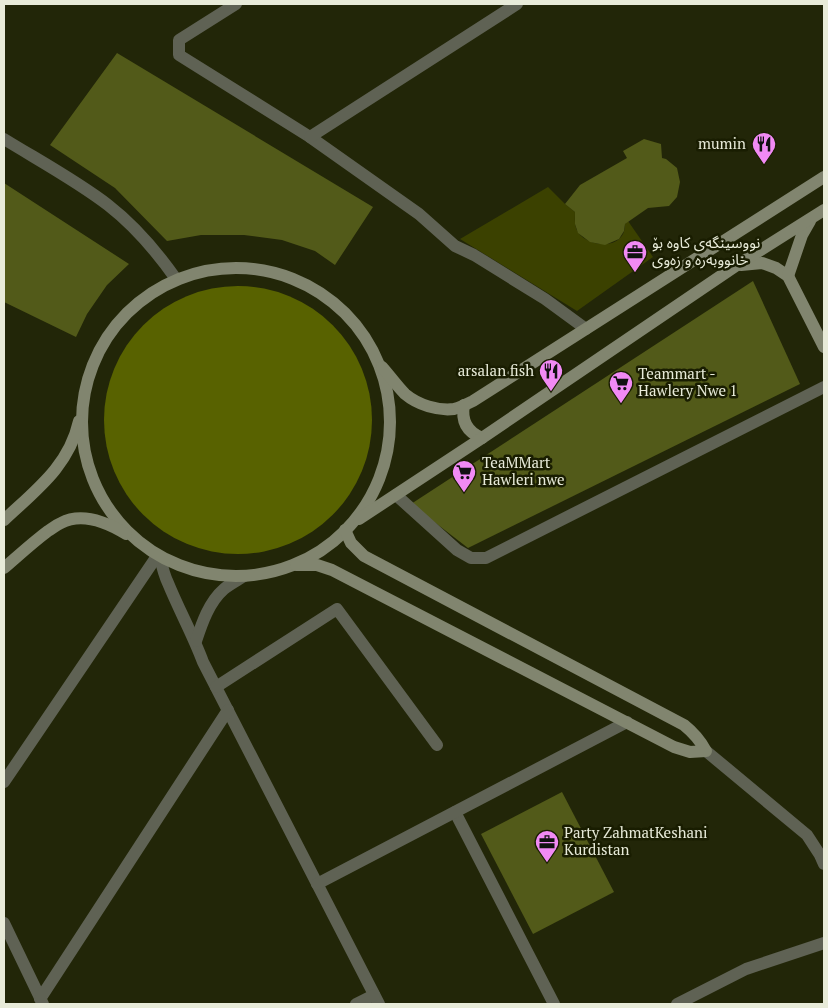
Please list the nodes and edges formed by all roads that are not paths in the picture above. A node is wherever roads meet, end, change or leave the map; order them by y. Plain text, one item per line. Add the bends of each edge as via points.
1 (236, 4) edge
2 (517, 4) edge
3 (310, 137) junction
4 (4, 139) edge
5 (824, 177) edge
6 (824, 210) edge
7 (812, 218) junction
8 (737, 265) junction
9 (788, 276) junction
10 (176, 279) junction
11 (586, 329) junction
12 (824, 347) edge
13 (376, 358) junction
14 (824, 388) edge
15 (83, 404) junction
16 (464, 405) junction
17 (482, 438) junction
18 (396, 495) junction
19 (4, 520) edge
20 (348, 527) junction
21 (140, 542) junction
22 (158, 556) junction
23 (292, 565) junction
24 (4, 568) edge
25 (244, 576) junction
26 (196, 641) junction
27 (216, 687) junction
28 (228, 710) junction
29 (627, 722) junction
30 (437, 745) dead end
31 (706, 751) junction
32 (4, 782) edge
33 (455, 812) junction
34 (824, 864) edge
35 (317, 884) junction
36 (4, 923) edge
37 (824, 943) edge
38 (376, 999) edge
39 (42, 1001) edge
40 (356, 1004) edge
41 (554, 1004) edge
42 (677, 1004) edge

1 - 3 street via 179,40 179,55
2 - 3 street
3 - 11 street via 419,214 455,246 545,299
4 - 10 street via 108,205 146,240
5 - 11 street
6 - 7 street
7 - 8 street
7 - 9 street via 802,235
8 - 9 street via 762,263
8 - 17 street
9 - 12 street
10 - 13 street via 222,268 269,271 292,278 333,302 364,337
10 - 15 street via 137,303 107,337 88,379
11 - 16 street
13 - 16 street via 401,390 416,402 444,409
13 - 20 street via 389,407 386,458 366,504
14 - 18 street via 486,558 471,558 457,550
15 - 19 street via 75,438 61,464
15 - 21 street via 82,430 94,480 106,504
16 - 17 street via 465,426
17 - 18 street
18 - 20 street
20 - 23 street via 319,551
20 - 31 street via 351,543 364,556 684,725 701,741
21 - 22 street
21 - 24 street via 111,525 78,518 62,522
22 - 25 street via 196,570
22 - 26 street
22 - 32 street
23 - 25 street
23 - 29 street via 317,565 332,570
25 - 26 street via 224,589 214,602
26 - 27 street
27 - 28 street
27 - 30 street via 337,608
28 - 35 street
28 - 39 street
29 - 31 street via 682,750
29 - 33 street
31 - 34 street via 807,834
33 - 35 street
33 - 41 street
35 - 38 street
36 - 39 street
37 - 42 street via 746,969
38 - 40 street

